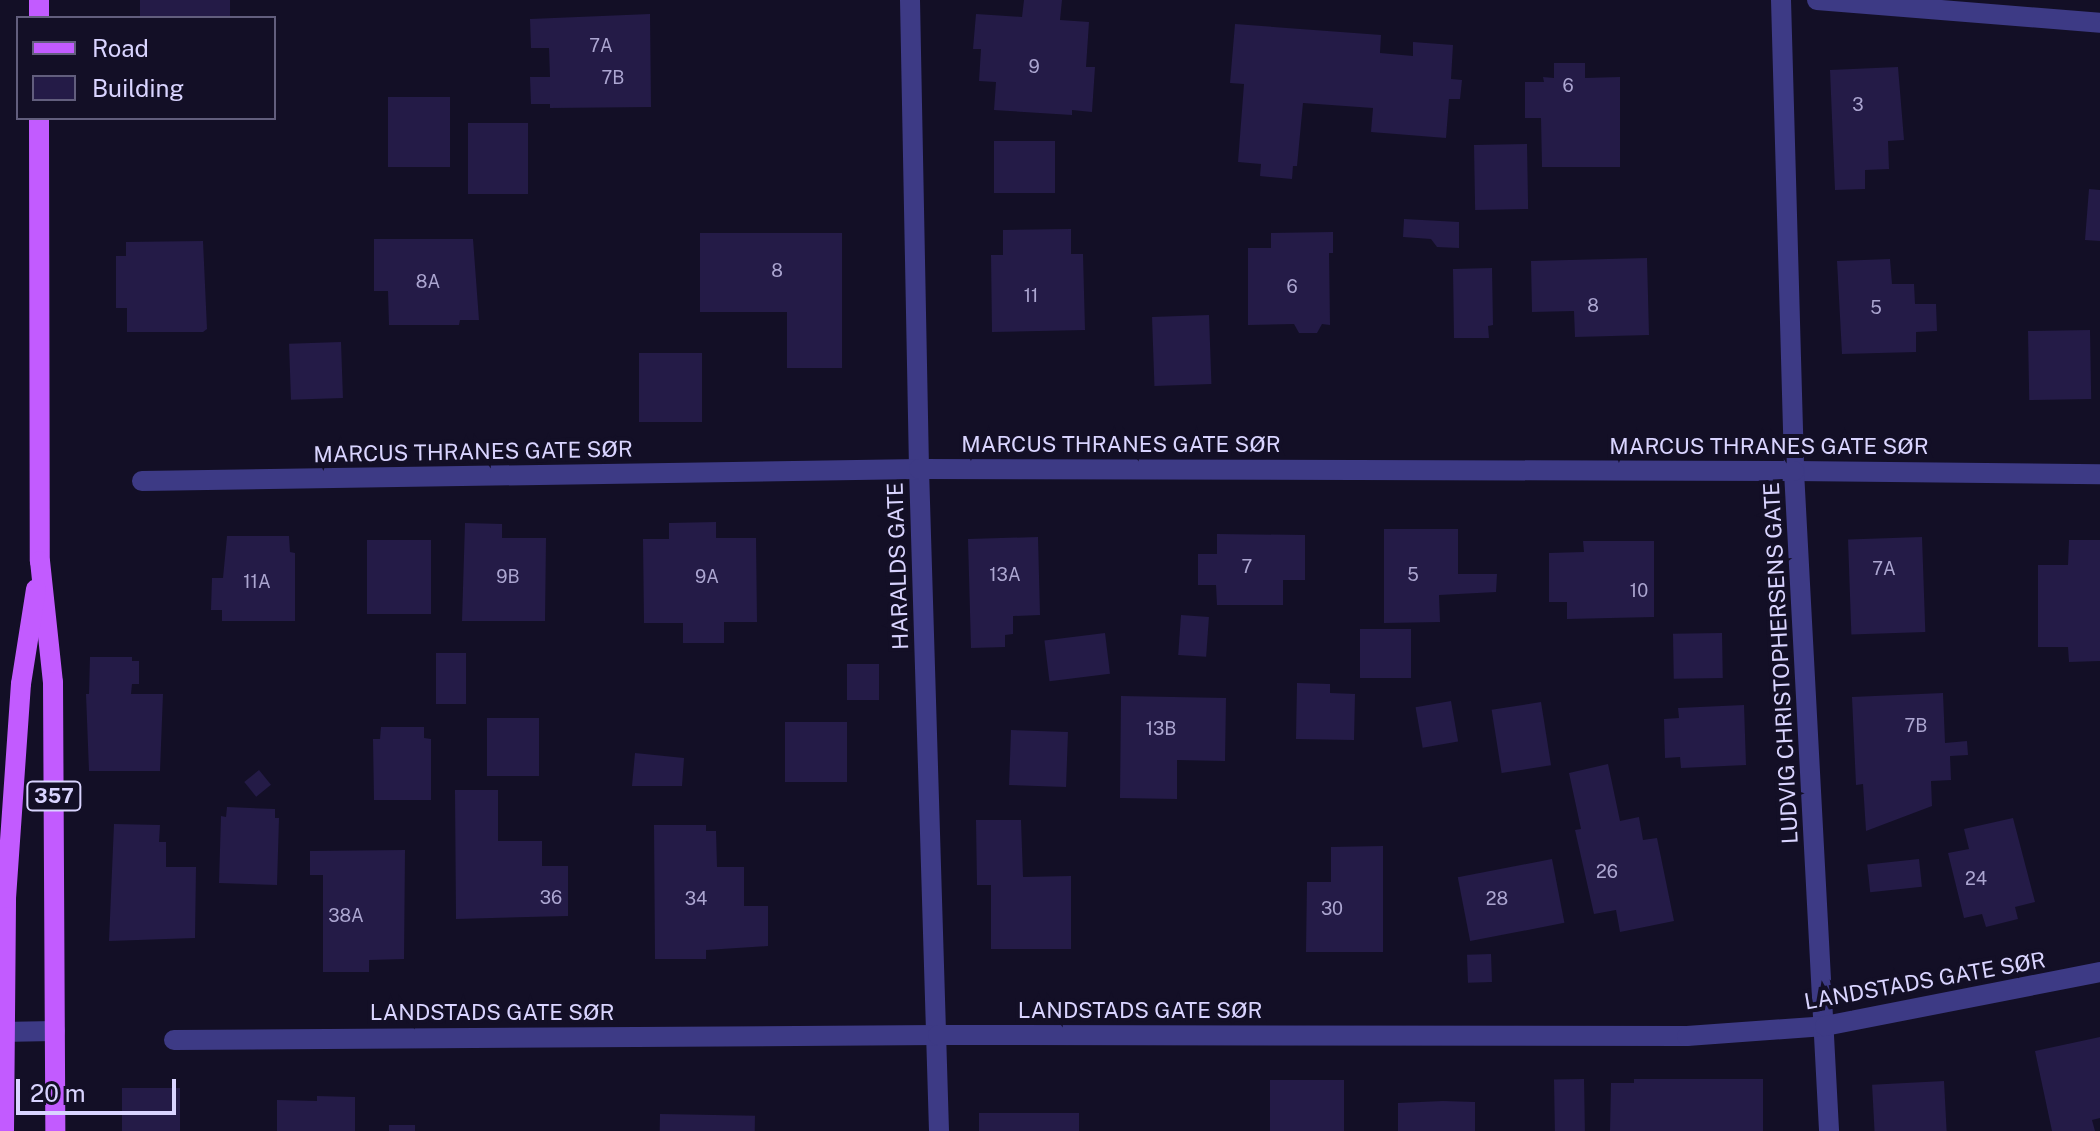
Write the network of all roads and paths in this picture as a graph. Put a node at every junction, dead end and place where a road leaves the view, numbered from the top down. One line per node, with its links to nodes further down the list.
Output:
1 (910, 0): 6 (street, HARALDS GATE)
2 (1781, 0): 7 (street, LUDVIG CHRISTOPHERSENS GATE)
3 (1817, 0): 4 (street)
4 (2100, 23)
5 (39, 120): 10 (main road, 357)
6 (919, 469): 7 (street, MARCUS THRANES GATE SØR); 9 (street, MARCUS THRANES GATE SØR); 15 (street, HARALDS GATE)
7 (1794, 471): 8 (street, MARCUS THRANES GATE SØR); 12 (street, LUDVIG CHRISTOPHERSENS GATE)
8 (2100, 474)
9 (142, 481)
10 (40, 561): 13 (main road, 357); 14 (main road, 357)
11 (2100, 972): 12 (street, LANDSTADS GATE SØR)
12 (1825, 1026): 15 (street, LANDSTADS GATE SØR); 20 (street, LUDVIG CHRISTOPHERSENS GATE)
13 (55, 1031): 14 (street); 18 (main road, 357)
14 (2, 1032): 17 (main road, 357)
15 (938, 1035): 16 (street, LANDSTADS GATE SØR); 19 (street, HARALDS GATE)
16 (174, 1040)
17 (4, 1131)
18 (55, 1131)
19 (939, 1131)
20 (1829, 1131)

